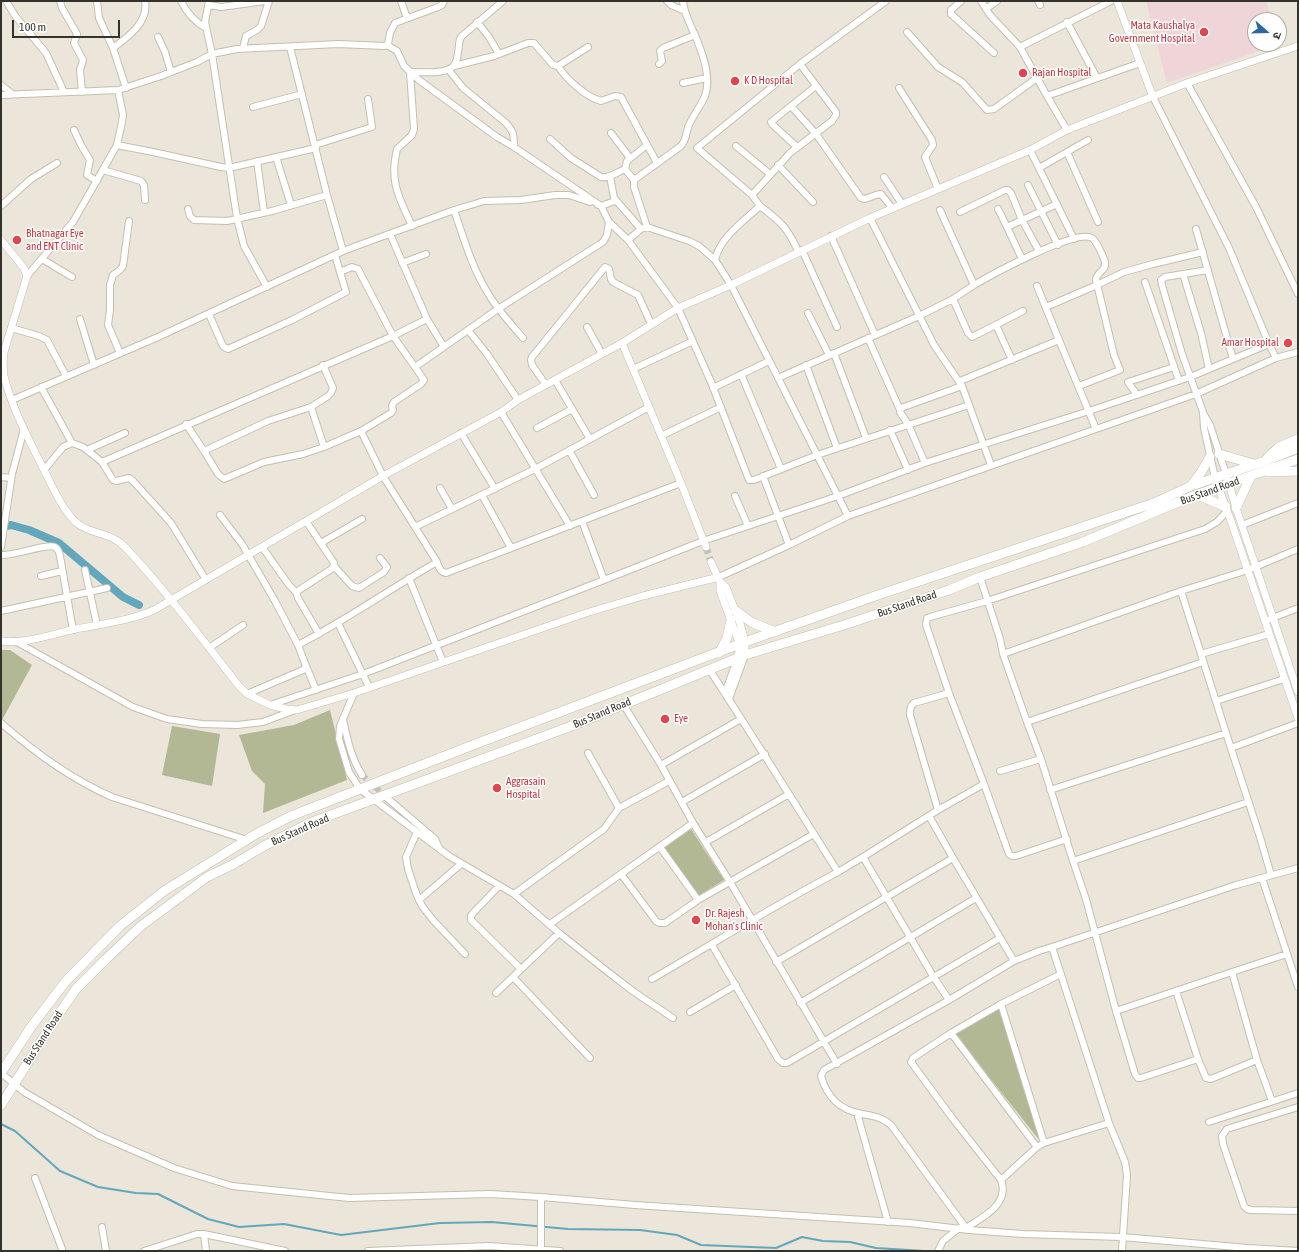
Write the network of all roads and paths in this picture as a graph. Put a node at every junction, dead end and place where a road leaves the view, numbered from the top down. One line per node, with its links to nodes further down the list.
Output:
1 (6, 1): 56 (street)
2 (60, 1): 57 (street)
3 (97, 1): 34 (street)
4 (145, 1): 34 (street)
5 (181, 1): 25 (street)
6 (265, 1): 19 (street)
7 (269, 1): 35 (street)
8 (401, 1): 22 (street)
9 (444, 1): 22 (street)
10 (503, 1): 23 (street)
11 (667, 1): 21 (street)
12 (683, 1): 21 (street)
13 (886, 1): 41 (street)
14 (961, 1): 36 (street)
15 (981, 1): 20 (street)
16 (997, 1): 20 (street)
17 (1110, 1): 24 (street)
18 (1117, 1): 39 (street)
19 (209, 3): 25 (street)
20 (986, 9): 33 (street)
21 (685, 11): 27 (street)
22 (407, 18): 29 (street)
23 (477, 22): 38 (street); 43 (street)
24 (1067, 22): 33 (street); 48 (street)
25 (206, 28): 37 (street)
26 (907, 32): 47 (street)
27 (695, 35): 40 (street); 46 (street)
28 (158, 37): 44 (street)
29 (387, 45): 31 (street); 45 (street)
30 (1298, 46): 50 (street)
31 (290, 47): 35 (street); 60 (street)
32 (588, 47): 42 (street)
33 (1020, 47): 47 (street)
34 (113, 48): 53 (street)
35 (243, 48): 37 (street)
36 (994, 53)
37 (212, 54): 44 (street); 88 (street)
38 (499, 54): 42 (street); 43 (street)
39 (1140, 63): 48 (street); 62 (street)
40 (659, 64)
41 (800, 64): 52 (street); 78 (street)
42 (558, 66): 74 (street)
43 (452, 68): 45 (street); 77 (street)
44 (171, 72): 53 (street)
45 (410, 72): 77 (street); 124 (street)
46 (707, 78): 49 (street); 71 (street)
47 (1037, 78): 61 (street)
48 (1097, 78): 61 (street)
49 (683, 83)
50 (1187, 83): 62 (street); 156 (street)
51 (1, 85): 58 (street)
52 (816, 86): 64 (street); 69 (street)
53 (126, 88): 55 (street)
54 (899, 88): 98 (street)
55 (118, 90): 57 (street); 73 (street)
56 (64, 92): 57 (street); 58 (street)
57 (82, 92)
58 (12, 93): 59 (street)
59 (1, 94)
60 (302, 94): 65 (street); 75 (street)
61 (1047, 96): 67 (street)
62 (1153, 97): 67 (street); 180 (street)
63 (368, 99): 75 (street)
64 (791, 106): 69 (street); 79 (street)
65 (253, 107)
66 (74, 130): 96 (street)
67 (1067, 130): 80 (street)
68 (611, 133): 83 (street)
69 (816, 134): 79 (street); 110 (street)
70 (550, 139): 93 (street)
71 (686, 140): 78 (street); 86 (street)
72 (1088, 140): 81 (street)
73 (117, 145): 88 (street); 91 (street)
74 (647, 145): 83 (street); 86 (street)
75 (316, 146): 82 (street); 99 (street)
76 (736, 146): 92 (street)
77 (514, 147): 108 (street)
78 (697, 148): 100 (street)
79 (797, 148): 87 (street)
80 (1030, 150): 89 (street); 98 (street)
81 (1067, 152): 89 (street); 123 (street)
82 (276, 157): 84 (street); 106 (street)
83 (630, 158): 90 (street)
84 (257, 161): 88 (street); 116 (street)
85 (57, 163): 107 (street)
86 (657, 163): 95 (street)
87 (778, 165): 92 (street); 103 (street)
88 (229, 168): 118 (street)
89 (1039, 168): 105 (street)
90 (625, 169): 93 (street); 95 (street)
91 (103, 170): 96 (street); 101 (street)
92 (770, 174): 100 (street)
93 (610, 176): 102 (street)
94 (884, 177): 104 (street)
95 (634, 180): 125 (street)
96 (97, 181): 141 (street)
97 (1028, 185): 115 (street)
98 (938, 189): 104 (street)
99 (327, 195): 106 (street); 135 (street)
100 (752, 195): 109 (street)
101 (144, 200)
102 (615, 201): 108 (street); 127 (street)
103 (813, 202)
104 (902, 204): 110 (street)
105 (1057, 204): 115 (street); 131 (street)
106 (291, 205): 116 (street)
107 (1, 206)
108 (601, 206): 113 (street); 122 (street)
109 (760, 206): 136 (street); 143 (street)
110 (892, 208): 119 (street)
111 (188, 209): 118 (street)
112 (998, 209): 126 (street)
113 (454, 210): 124 (street); 160 (street)
114 (940, 210): 152 (street)
115 (1041, 211): 120 (street); 134 (street)
116 (264, 212): 118 (street)
117 (960, 212): 120 (street)
118 (237, 218): 155 (street)
119 (870, 218): 130 (street); 164 (street)
120 (1022, 220): 126 (street); 137 (street)
121 (129, 221): 183 (street)
122 (609, 222): 133 (street); 160 (street)
123 (1098, 222)
124 (412, 226): 129 (street)
125 (648, 227): 127 (street); 143 (street)
126 (1008, 227): 142 (street)
127 (641, 229): 133 (street)
128 (1196, 229): 138 (street)
129 (390, 234): 135 (street); 144 (street)
130 (831, 236): 136 (street); 173 (street)
131 (1074, 239): 134 (street); 153 (street)
132 (1, 240): 148 (street)
133 (628, 240): 159 (street)
134 (1058, 245): 137 (street)
135 (343, 251): 140 (street)
136 (800, 251): 151 (street); 170 (street)
137 (1039, 251): 142 (street)
138 (1203, 252): 145 (street); 153 (street)
139 (426, 254): 144 (street)
140 (335, 255): 146 (street); 155 (street)
141 (42, 259): 148 (street); 149 (street)
142 (1022, 259): 152 (street)
143 (715, 260): 151 (street)
144 (402, 263): 166 (street)
145 (1208, 270): 147 (street); 187 (street)
146 (340, 272): 163 (street); 174 (street)
147 (1183, 274): 196 (street); 200 (street)
148 (27, 276): 171 (street)
149 (72, 277)
150 (1146, 282): 194 (street)
151 (731, 285): 159 (street); 189 (street)
152 (974, 285): 157 (street)
153 (1097, 285): 158 (street); 206 (street)
154 (1037, 286): 158 (street)
155 (266, 287): 163 (street)
156 (1298, 294)
157 (953, 299): 164 (street); 168 (street)
158 (1046, 307): 177 (street)
159 (678, 308): 167 (street); 178 (street)
160 (498, 309): 172 (street); 175 (street)
161 (1023, 311): 168 (street)
162 (808, 313): 185 (street)
163 (209, 314): 183 (street)
164 (919, 316): 173 (street); 204 (street)
165 (80, 318): 190 (street)
166 (426, 319): 174 (street); 181 (street)
167 (651, 324): 179 (street); 205 (street)
168 (996, 325): 188 (street)
169 (587, 327): 184 (street)
170 (837, 327)
171 (11, 328): 198 (street); 199 (street)
172 (468, 330): 181 (street); 212 (street)
173 (875, 335): 176 (street)
174 (393, 336): 191 (street); 193 (street)
175 (523, 338)
176 (868, 338): 185 (street); 218 (street)
177 (1059, 340): 188 (street); 206 (street)
178 (693, 341): 195 (street); 208 (street)
179 (622, 343): 184 (street); 195 (street)
180 (1269, 344): 186 (street); 187 (street)
181 (444, 347): 193 (street)
182 (1298, 352): 186 (street)
183 (120, 354): 190 (street)
184 (602, 354): 202 (street)
185 (831, 354): 192 (street); 232 (street)
186 (1276, 358): 209 (street)
187 (1233, 359): 196 (street)
188 (1012, 360): 204 (street)
189 (769, 361): 197 (street); 201 (street)
190 (94, 364): 199 (street)
191 (323, 365): 214 (street); 222 (street)
192 (806, 365): 201 (street); 238 (street)
193 (415, 367): 228 (street)
194 (1174, 367): 203 (street); 210 (street)
195 (633, 369): 215 (street)
196 (1209, 370): 200 (street)
197 (741, 374): 208 (street); 253 (street)
198 (3, 375): 211 (street)
199 (66, 376): 207 (street)
200 (1190, 377): 203 (street); 209 (street)
201 (778, 378): 244 (street)
202 (555, 380): 205 (street); 217 (street)
203 (1179, 381): 210 (street)
204 (961, 384): 213 (street); 218 (street)
205 (546, 385): 212 (street)
206 (1079, 386): 219 (street)
207 (41, 387): 211 (street); 235 (street)
208 (713, 388): 216 (street)
209 (1196, 394): 221 (street); 226 (street)
210 (1137, 395): 219 (street)
211 (12, 400): 225 (street)
212 (518, 400): 220 (street)
213 (969, 405): 223 (street); 236 (street)
214 (311, 407): 237 (street); 242 (street)
215 (649, 407): 231 (street); 233 (street)
216 (721, 407): 231 (street); 260 (street)
217 (572, 409): 224 (street); 233 (street)
218 (900, 410): 223 (street)
219 (1089, 411): 226 (street); 236 (street)
220 (501, 412): 229 (street); 252 (street)
221 (1203, 412): 243 (street); 245 (street)
222 (186, 424): 242 (street); 248 (street)
223 (908, 424): 227 (street); 249 (street)
224 (537, 428)
225 (24, 429): 254 (street); 263 (street)
226 (1096, 429): 251 (street)
227 (890, 430): 232 (street); 255 (street)
228 (361, 431): 237 (street); 259 (street)
229 (461, 433): 259 (street); 270 (street)
230 (125, 434): 240 (street)
231 (661, 436): 265 (street)
232 (866, 438): 238 (street)
233 (590, 439): 241 (street)
234 (1298, 439): 247 (main road)
235 (72, 443): 240 (street); 254 (street)
236 (983, 446): 249 (street); 251 (street)
237 (324, 447): 242 (street)
238 (837, 448): 244 (street)
239 (1298, 448): 247 (main road, Bus Stand Road)
240 (87, 450): 248 (street)
241 (570, 450): 252 (street); 273 (street)
242 (204, 451)
243 (1219, 454): 250 (main road); 258 (street)
244 (817, 455): 253 (street); 275 (street)
245 (1210, 457): 264 (street); 267 (main road)
246 (1298, 459): 257 (main road)
247 (1265, 461): 250 (main road, Bus Stand Road)
248 (102, 462): 312 (street)
249 (925, 463): 255 (street)
250 (1254, 464): 258 (main road, Bus Stand Road)
251 (991, 465): 282 (street)
252 (535, 469): 270 (street); 288 (street)
253 (780, 469): 260 (street)
254 (44, 470): 319 (street)
255 (908, 470): 275 (street)
256 (1298, 471): 257 (main road, Bus Stand Road)
257 (1264, 472): 261 (main road, Bus Stand Road)
258 (1226, 474): 264 (main road, Bus Stand Road); 266 (street)
259 (383, 476): 285 (street); 290 (street)
260 (763, 476): 281 (street)
261 (1252, 476): 266 (main road, Bus Stand Road); 278 (main road)
262 (1, 477): 263 (street)
263 (11, 478): 276 (street)
264 (1215, 478): 267 (main road, Bus Stand Road); 269 (street)
265 (681, 484): 286 (street); 292 (street)
266 (1229, 484): 269 (main road, Bus Stand Road); 278 (street)
267 (1192, 486): 331 (main road, Bus Stand Road)
268 (440, 488): 279 (street)
269 (1218, 488): 271 (main road, Bus Stand Road); 278 (street)
270 (495, 489): 272 (street)
271 (1198, 494): 278 (main road); 309 (main road, Bus Stand Road)
272 (482, 495): 279 (street); 296 (street)
273 (594, 495)
274 (734, 496): 289 (street)
275 (838, 496): 281 (street); 282 (street)
276 (4, 503): 284 (street)
277 (1298, 503): 287 (street)
278 (1230, 508): 287 (street); 306 (street); 320 (street)
279 (452, 509): 290 (street)
280 (220, 515): 299 (street)
281 (778, 516): 289 (street); 293 (street)
282 (848, 516): 293 (street)
283 (362, 519): 291 (street)
284 (3, 520): 294 (street)
285 (306, 521): 291 (street); 295 (street)
286 (582, 521): 288 (street); 313 (street)
287 (1242, 525): 304 (street)
288 (570, 526): 296 (street)
289 (748, 526): 292 (street)
290 (415, 527): 301 (street)
291 (321, 543): 303 (street)
292 (704, 544): 313 (street)
293 (789, 545): 311 (street)
294 (1, 547)
295 (262, 547): 299 (street); 317 (street)
296 (511, 548): 301 (street)
297 (1298, 549): 304 (street)
298 (1, 555): 307 (street)
299 (248, 555): 312 (street); 337 (street)
300 (380, 558): 303 (street)
301 (437, 562): 310 (street)
302 (711, 562): 311 (street)
303 (334, 566): 317 (street)
304 (1256, 567): 306 (street); 324 (street)
305 (85, 570): 316 (street)
306 (1248, 570): 315 (street); 326 (street)
307 (62, 571): 308 (street); 318 (street)
308 (41, 576)
309 (980, 577): 320 (street); 343 (main road, Bus Stand Road)
310 (409, 578): 327 (street); 338 (street)
311 (720, 579): 322 (street); 325 (street); 344 (street)
312 (206, 580): 319 (street)
313 (604, 580): 338 (street)
314 (107, 588): 316 (street)
315 (1181, 591): 341 (street); 342 (street)
316 (90, 592): 318 (street); 328 (street)
317 (296, 592): 332 (street)
318 (67, 597): 323 (street); 330 (street)
319 (172, 600): 328 (street); 339 (street)
320 (987, 601): 341 (street); 352 (street)
321 (1298, 608): 324 (street)
322 (735, 610): 331 (main road); 336 (street)
323 (1, 611)
324 (1273, 618): 326 (street); 353 (street)
325 (731, 620): 336 (street); 340 (main road)
326 (1265, 621): 333 (street)
327 (338, 623): 332 (street); 348 (street)
328 (97, 625): 330 (street)
329 (243, 625): 339 (street)
330 (73, 630): 335 (street)
331 (775, 632): 336 (main road, Bus Stand Road)
332 (319, 634): 337 (street)
333 (1269, 634): 342 (street); 349 (street)
334 (1, 641): 335 (street)
335 (15, 641): 361 (street)
336 (743, 644): 340 (main road, Bus Stand Road); 343 (street)
337 (298, 645): 346 (street)
338 (435, 645): 344 (street); 348 (street)
339 (209, 648): 356 (street)
340 (719, 653): 378 (main road, Bus Stand Road)
341 (1003, 654): 365 (street)
342 (1201, 654): 345 (street)
343 (742, 656): 347 (main road, Bus Stand Road); 355 (street); 357 (street)
344 (443, 662): 350 (street)
345 (1203, 662): 358 (street); 365 (street)
346 (306, 666): 351 (street); 356 (street)
347 (709, 669): 355 (street); 359 (main road, Bus Stand Road)
348 (363, 674): 350 (street); 351 (street)
349 (1284, 679): 358 (street); 363 (street)
350 (368, 687): 354 (street)
351 (316, 690): 360 (street)
352 (948, 692): 377 (street); 386 (street)
353 (1298, 692)
354 (354, 693): 361 (street); 362 (street)
355 (725, 693): 357 (street)
356 (247, 694): 360 (street)
357 (729, 699): 364 (street)
358 (1216, 701): 368 (street)
359 (623, 704): 373 (street); 382 (main road, Bus Stand Road)
360 (270, 705): 361 (street)
361 (297, 710)
362 (343, 718): 375 (street); 378 (street)
363 (1298, 718)
364 (741, 719): 371 (street); 373 (street)
365 (1027, 722): 372 (street)
366 (1, 723): 392 (street)
367 (1298, 723): 369 (street)
368 (1226, 733): 369 (street); 379 (street)
369 (1231, 748): 384 (street)
370 (588, 753): 385 (street)
371 (765, 754): 380 (street); 383 (street)
372 (1041, 760): 374 (street); 379 (street)
373 (661, 765): 376 (street)
374 (1000, 771)
375 (362, 775)
376 (669, 781): 383 (street); 385 (street)
377 (984, 784): 386 (street); 391 (street)
378 (360, 789): 382 (street); 392 (main road, Bus Stand Road)
379 (1050, 790): 391 (street)
380 (789, 794): 390 (street); 393 (street)
381 (386, 797): 395 (street)
382 (374, 798): 389 (street); 447 (main road, Bus Stand Road)
383 (682, 802): 388 (street)
384 (1248, 802): 398 (street); 403 (street)
385 (619, 808): 407 (street)
386 (938, 810): 387 (street)
387 (929, 816): 396 (street); 397 (street)
388 (693, 823): 393 (street); 394 (street)
389 (417, 832): 395 (street); 410 (street)
390 (814, 834): 401 (street); 405 (street)
391 (1067, 839): 398 (street)
392 (247, 840): 446 (main road, Bus Stand Road)
393 (706, 842): 405 (street)
394 (660, 847): 402 (street); 411 (street)
395 (440, 849): 399 (street)
396 (863, 857): 401 (street); 408 (street)
397 (952, 858): 408 (street); 409 (street)
398 (1073, 861): 415 (street)
399 (461, 864): 406 (street); 410 (street)
400 (1298, 868): 403 (street)
401 (838, 872): 412 (street)
402 (621, 874): 411 (street); 413 (street)
403 (1271, 875): 404 (street)
404 (1262, 878): 415 (street); 421 (street)
405 (730, 882): 411 (street); 412 (street)
406 (499, 886): 407 (street); 424 (street)
407 (514, 894): 413 (street)
408 (886, 897): 416 (street); 423 (street)
409 (976, 898): 416 (street); 417 (street)
410 (419, 900): 420 (street)
411 (698, 900)
412 (751, 920): 418 (street); 423 (street)
413 (550, 924): 414 (street)
414 (559, 933): 424 (street); 439 (street)
415 (1095, 933): 419 (street); 437 (street)
416 (910, 937): 427 (street); 435 (street)
417 (1000, 938): 422 (street); 427 (street)
418 (712, 945): 429 (street); 430 (street)
419 (1052, 946): 422 (street); 426 (street)
420 (465, 954)
421 (1287, 954): 425 (street); 431 (street)
422 (1014, 961): 434 (street)
423 (776, 962): 435 (street)
424 (521, 969): 428 (street)
425 (1232, 972): 432 (street); 444 (street)
426 (1061, 974): 436 (street); 454 (street)
427 (933, 976): 434 (street); 441 (street)
428 (513, 977): 433 (street); 442 (street)
429 (652, 979)
430 (736, 985): 438 (street); 441 (street)
431 (1298, 987)
432 (1176, 991): 437 (street); 443 (street)
433 (496, 993)
434 (950, 1000): 445 (street)
435 (800, 1003): 441 (street)
436 (1001, 1004): 440 (street); 455 (street)
437 (1116, 1011): 443 (street)
438 (690, 1012)
439 (673, 1018)
440 (951, 1033): 456 (street); 458 (street)
441 (824, 1042): 445 (street)
442 (590, 1058)
443 (1198, 1059): 444 (street)
444 (1257, 1060): 449 (street)
445 (836, 1064): 452 (street)
446 (1, 1073): 447 (street)
447 (14, 1084): 450 (main road, Bus Stand Road); 459 (street)
448 (1298, 1093): 449 (street)
449 (1272, 1101): 453 (street)
450 (1, 1105)
451 (1298, 1107): 460 (street)
452 (857, 1113): 461 (street); 464 (street)
453 (1209, 1122)
454 (1109, 1123): 455 (street); 466 (street)
455 (1044, 1143): 456 (street)
456 (1037, 1147): 458 (street)
457 (35, 1178): 469 (street)
458 (1001, 1180): 464 (street)
459 (541, 1196): 461 (street); 471 (street)
460 (1298, 1211)
461 (888, 1222): 463 (street)
462 (102, 1227): 472 (street)
463 (959, 1228): 464 (street); 478 (street)
464 (968, 1229): 466 (street)
465 (204, 1234): 473 (street); 474 (street); 475 (street)
466 (1122, 1237): 479 (street); 480 (street)
467 (469, 1249): 468 (street); 470 (street)
468 (489, 1249): 471 (street)
469 (60, 1250)
470 (415, 1250): 476 (street)
471 (541, 1250): 477 (street)
472 (106, 1251)
473 (144, 1251)
474 (206, 1251)
475 (285, 1251)
476 (368, 1251)
477 (560, 1251)
478 (938, 1251)
479 (1122, 1251)
480 (1298, 1251)

